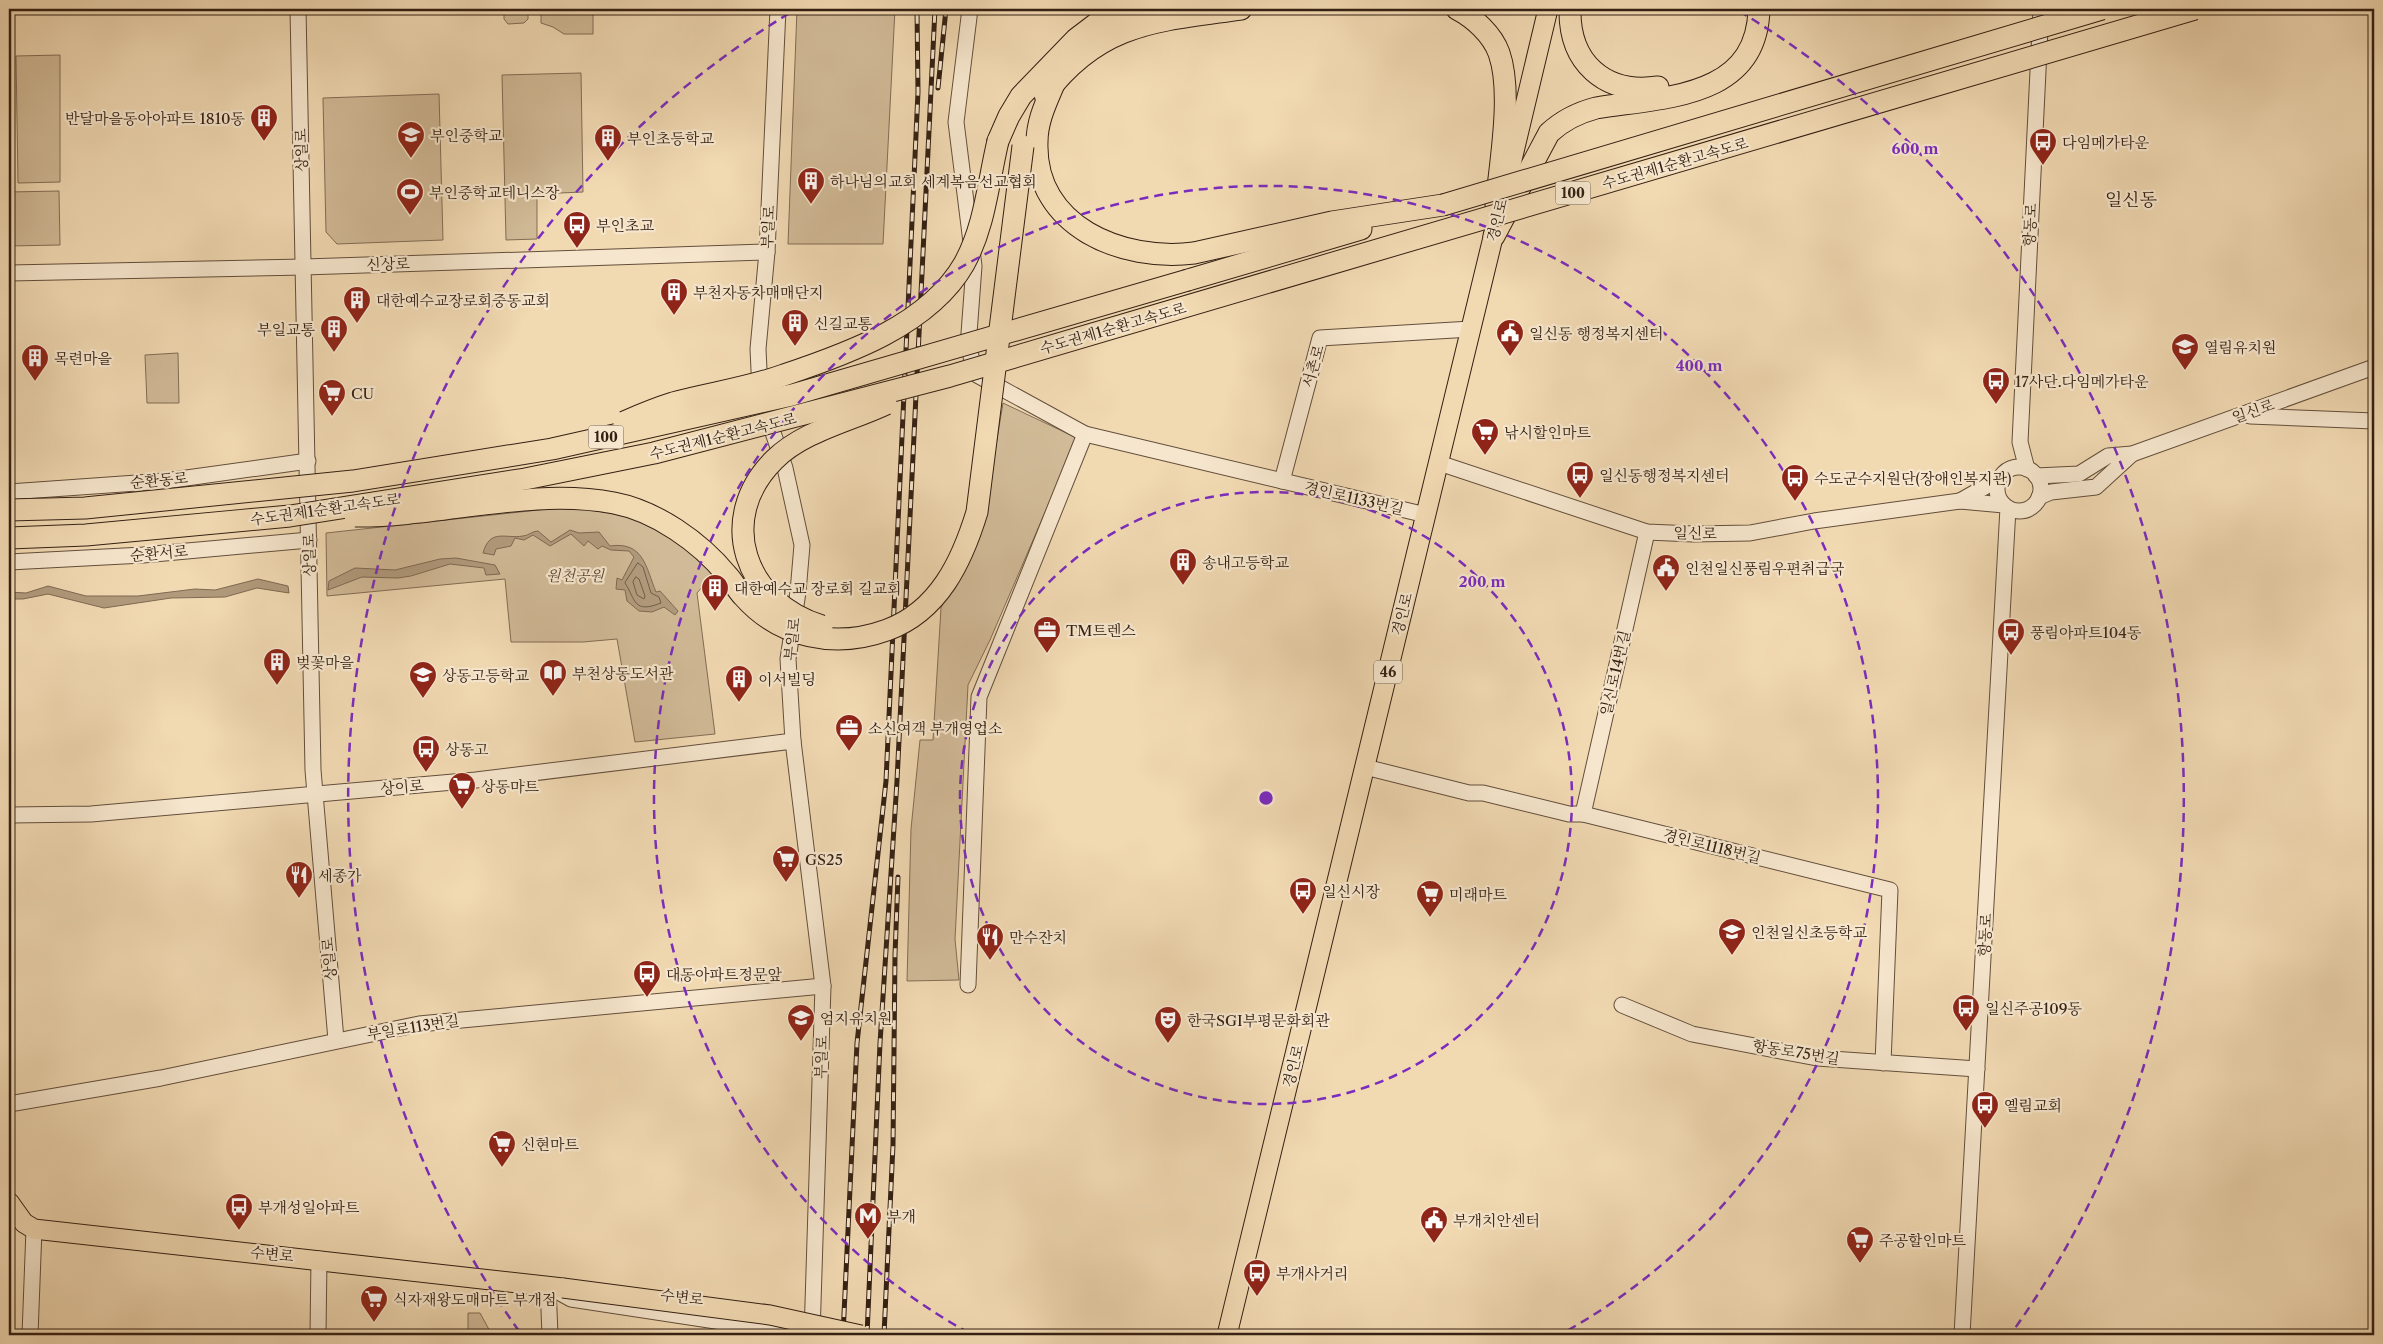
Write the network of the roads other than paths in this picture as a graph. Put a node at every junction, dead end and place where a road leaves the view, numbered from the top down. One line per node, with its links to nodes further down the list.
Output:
1 (298, 9): 19 (street, 상일로)
2 (778, 9): 18 (street, 부일로)
3 (970, 9): 26 (street, 경인로1133번길)
4 (1143, 9): 14 (highway)
5 (1240, 9): 14 (highway)
6 (1457, 9): 17 (highway)
7 (1548, 9): 17 (main road, 경인로 / 46)
8 (1570, 9): 9 (highway)
9 (1749, 9)
10 (1759, 9): 17 (highway)
11 (2041, 9): 27 (street, 항동로)
12 (2102, 9): 16 (highway, 수도권제1순환고속도로 / 100, bridge)
13 (2195, 9): 23 (highway, 수도권제1순환고속도로 / 100, bridge)
14 (1049, 78): 15 (highway)
15 (1017, 143): 16 (highway); 23 (highway, bridge); 28 (highway, bridge); 41 (highway, bridge)
16 (1443, 205): 28 (highway, 수도권제1순환고속도로 / 100, bridge)
17 (1494, 236): 21 (main road, 경인로 / 46)
18 (767, 252): 19 (street, 신상로); 47 (street, 부일로)
19 (304, 267): 20 (street, 신상로); 30 (street, 상일로)
20 (9, 273)
21 (1471, 329): 31 (main road, 경인로 / 46); 34 (street, 서촌로)
22 (2374, 367): 24 (street, 일신로)
23 (950, 376): 41 (highway, 수도권제1순환고속도로 / 100, bridge)
24 (2238, 416): 25 (street); 29 (street, 일신로)
25 (2374, 421)
26 (1085, 434): 34 (street, 경인로1133번길); 52 (street)
27 (2020, 442): 32 (street, 항동로); 33 (street, 항동로)
28 (552, 449): 39 (highway, 수도권제1순환고속도로 / 100, bridge)
29 (2132, 454): 32 (street, 일신로); 36 (street, 일신로)
30 (308, 461): 35 (street, 순환동로); 45 (street, 상일로)
31 (1439, 463): 40 (main road, 경인로 / 46); 42 (street, 일신로)
32 (2032, 472): 33 (street); 36 (street)
33 (2002, 476): 37 (street, 일신로); 38 (street)
34 (1282, 481): 40 (street, 경인로1133번길)
35 (9, 492)
36 (2039, 497): 38 (street)
37 (1960, 501): 38 (street, 일신로); 42 (street, 일신로); 43 (street)
38 (2012, 508): 43 (street, 항동로)
39 (9, 510)
40 (1426, 515): 48 (main road, 경인로 / 46)
41 (290, 516): 44 (highway, 수도권제1순환고속도로 / 100, bridge)
42 (1647, 532): 50 (street, 일신로14번길)
43 (2008, 536): 57 (street, 항동로)
44 (9, 538)
45 (309, 540): 46 (street, 순환서로); 49 (street, 상일로)
46 (9, 562)
47 (793, 741): 49 (street, 상이로); 53 (street, 부일로)
48 (1365, 767): 50 (street, 경인로1118번길); 68 (main road, 경인로 / 46)
49 (314, 795): 51 (street, 상이로); 55 (street, 상일로)
50 (1583, 814): 56 (street, 경인로1118번길)
51 (9, 815)
52 (968, 984)
53 (823, 986): 55 (street, 부일로113번길); 63 (street, 부일로)
54 (1622, 1005): 56 (street, 항동로75번길)
55 (336, 1040): 58 (street, 부일로113번길)
56 (1883, 1063): 57 (street, 항동로75번길)
57 (1977, 1069): 69 (street, 항동로)
58 (9, 1104)
59 (9, 1202): 60 (main road)
60 (34, 1228): 61 (main road, 수변로); 64 (street)
61 (319, 1259): 62 (main road, 수변로); 65 (street)
62 (555, 1287): 63 (street, 수변로); 63 (street, 수변로); 66 (street); 67 (main road, 수변로, bridge)
63 (812, 1330)
64 (30, 1335)
65 (318, 1335)
66 (553, 1335)
67 (861, 1335)
68 (1227, 1335)
69 (1962, 1335)

